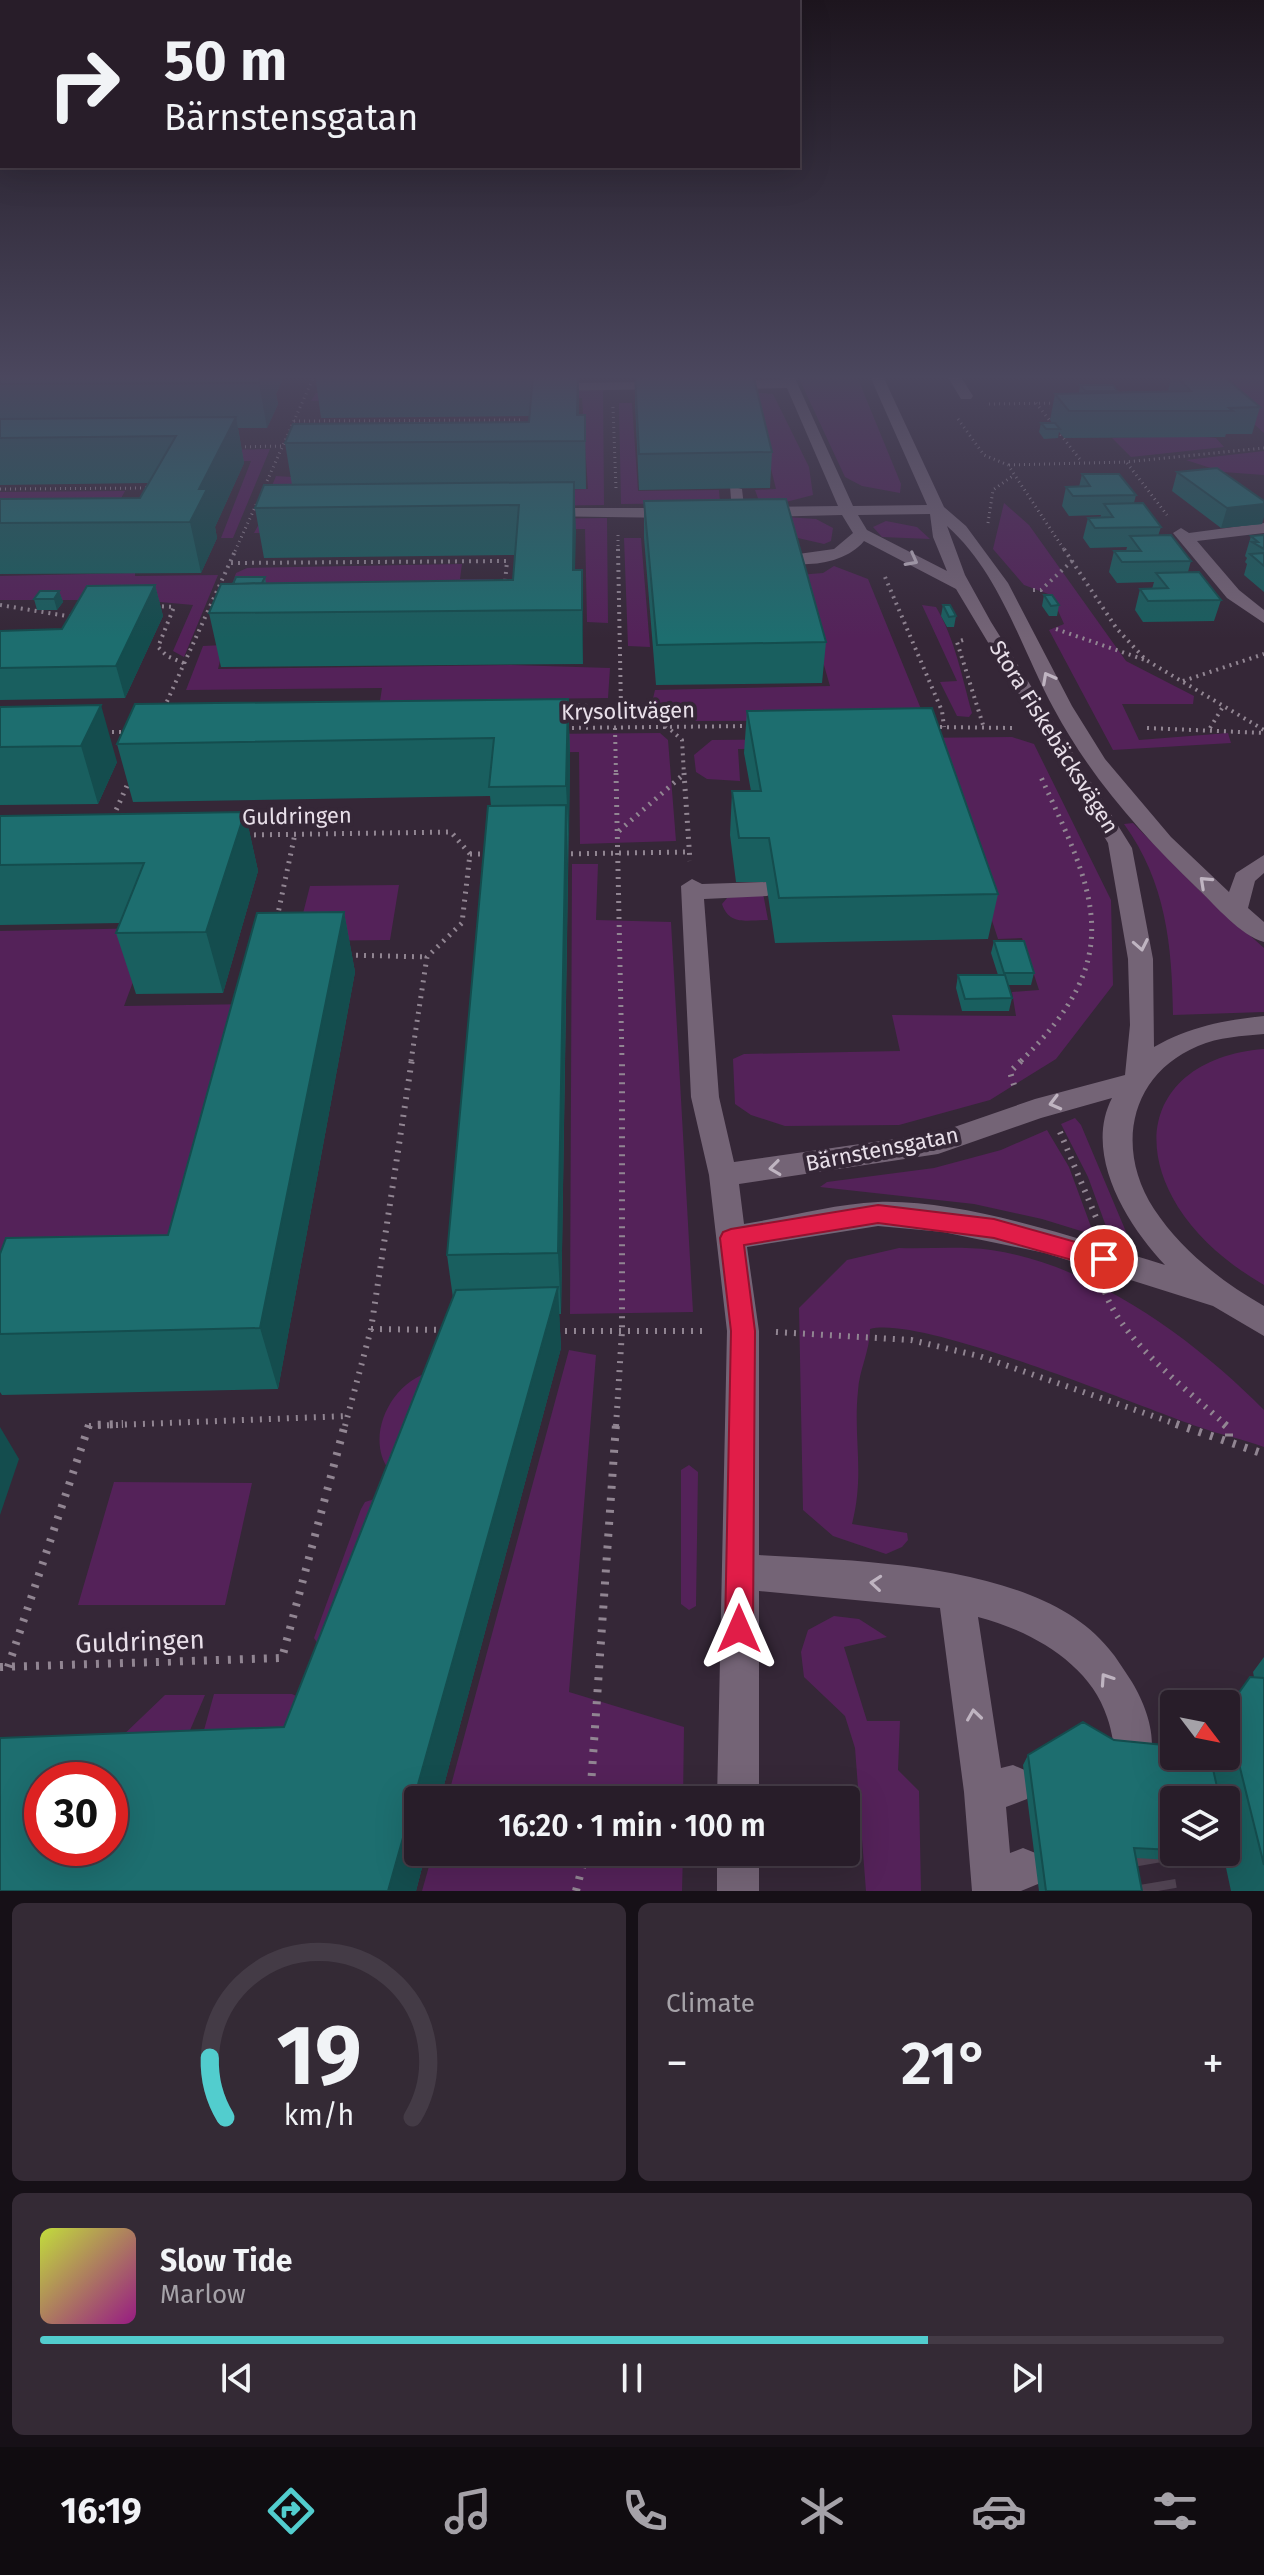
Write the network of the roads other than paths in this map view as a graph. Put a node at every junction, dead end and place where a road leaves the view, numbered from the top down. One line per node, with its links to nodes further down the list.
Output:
1 (826, 462): 5 (street)
2 (916, 462): 4 (street, Stora Fiskebäcksvägen)
3 (735, 489): 5 (street)
4 (937, 509): 5 (street); 11 (street, Stora Fiskebäcksvägen); 15 (street, Stora Fiskebäcksvägen, one-way to 4)
5 (848, 510): 9 (street)
6 (520, 513): 7 (street)
7 (683, 517)
8 (1264, 528): 12 (street)
9 (861, 533): 10 (street); 11 (street, one-way to 11)
10 (790, 559)
11 (963, 586): 18 (street, Stora Fiskebäcksvägen, one-way to 18)
12 (1264, 618)
13 (1264, 862): 15 (street)
14 (767, 889): 19 (street)
15 (1236, 911): 16 (street, Stora Fiskebäcksvägen)
16 (1264, 934)
17 (1264, 1025): 18 (street)
18 (1134, 1078): 19 (street, Bärnstensgatan, one-way to 19); 21 (street, Stora Fiskebäcksvägen)
19 (723, 1175): 20 (street)
20 (731, 1238): 21 (street); 23 (street)
21 (1242, 1309): 22 (street)
22 (1264, 1337)
23 (740, 1572): 24 (street, one-way to 23); 26 (street)
24 (956, 1589): 25 (street, one-way to 24); 28 (street, one-way to 24)
25 (1134, 1751)
26 (738, 1786)
27 (738, 1866): 29 (street)
28 (1003, 1880)
29 (738, 1891)

